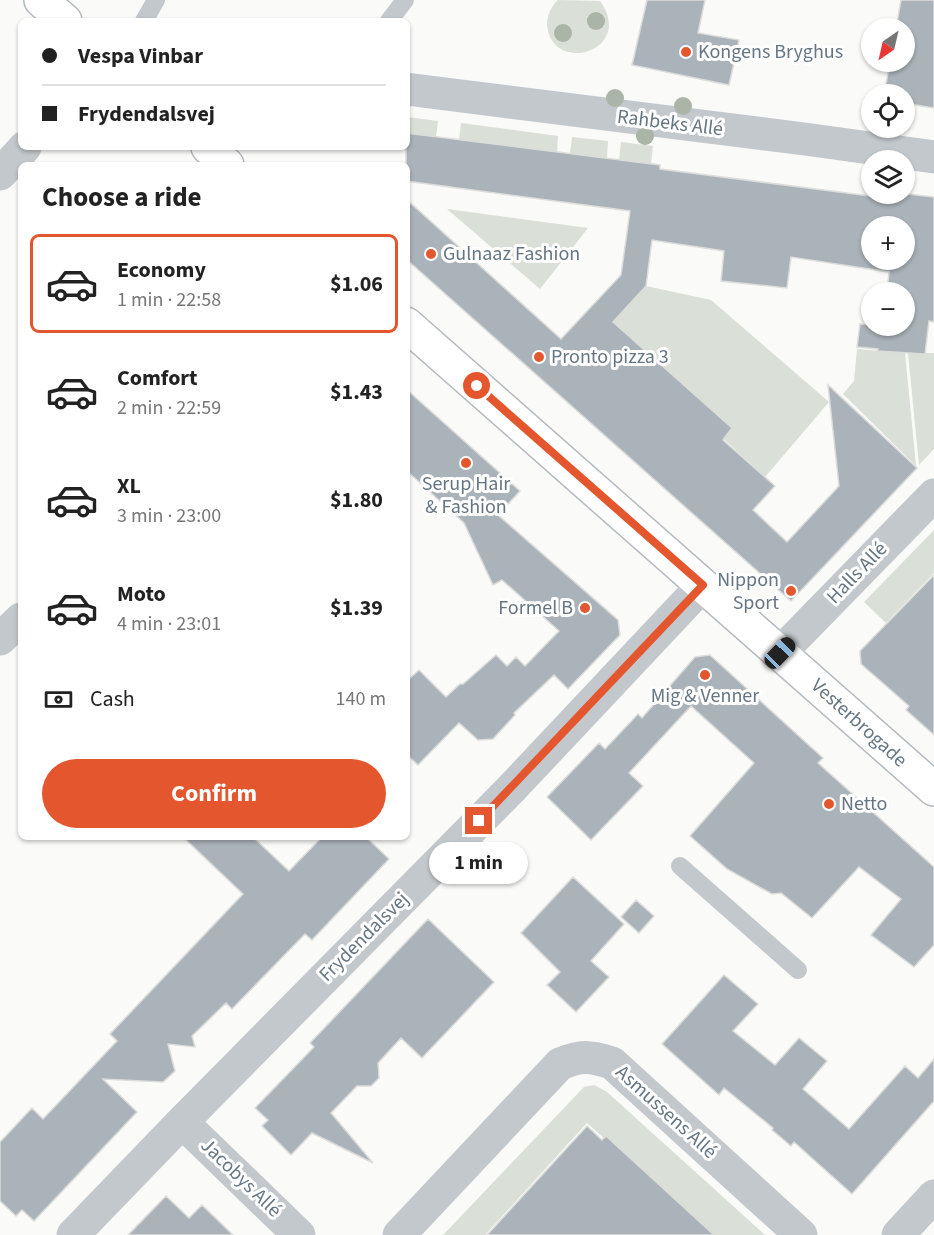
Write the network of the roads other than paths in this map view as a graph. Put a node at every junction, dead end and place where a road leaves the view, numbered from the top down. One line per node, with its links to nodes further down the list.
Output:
1 (41, 0): 4 (street)
2 (156, 0): 5 (lane)
3 (405, 0): 6 (lane)
4 (62, 18)
5 (146, 18)
6 (391, 18)
7 (410, 90): 10 (street, Rahbeks Allé)
8 (23, 150): 12 (street)
9 (211, 150): 11 (street)
10 (934, 157)
11 (224, 162)
12 (0, 174)
13 (410, 328): 15 (street, Vesterbrogade)
14 (934, 495): 18 (street, Halls Allé)
15 (703, 585): 18 (street, Vesterbrogade); 22 (street, Frydendalsvej)
16 (18, 622): 17 (street)
17 (0, 639)
18 (780, 653): 19 (street, Vesterbrogade)
19 (934, 789)
20 (680, 866): 21 (lane)
21 (798, 970)
22 (182, 1122): 24 (street, Frydendalsvej); 25 (street, Jacobys Allé)
23 (934, 1196): 28 (street)
24 (73, 1235)
25 (300, 1235)
26 (399, 1235): 27 (street, Asmussens Allé)
27 (801, 1235)
28 (898, 1235)

